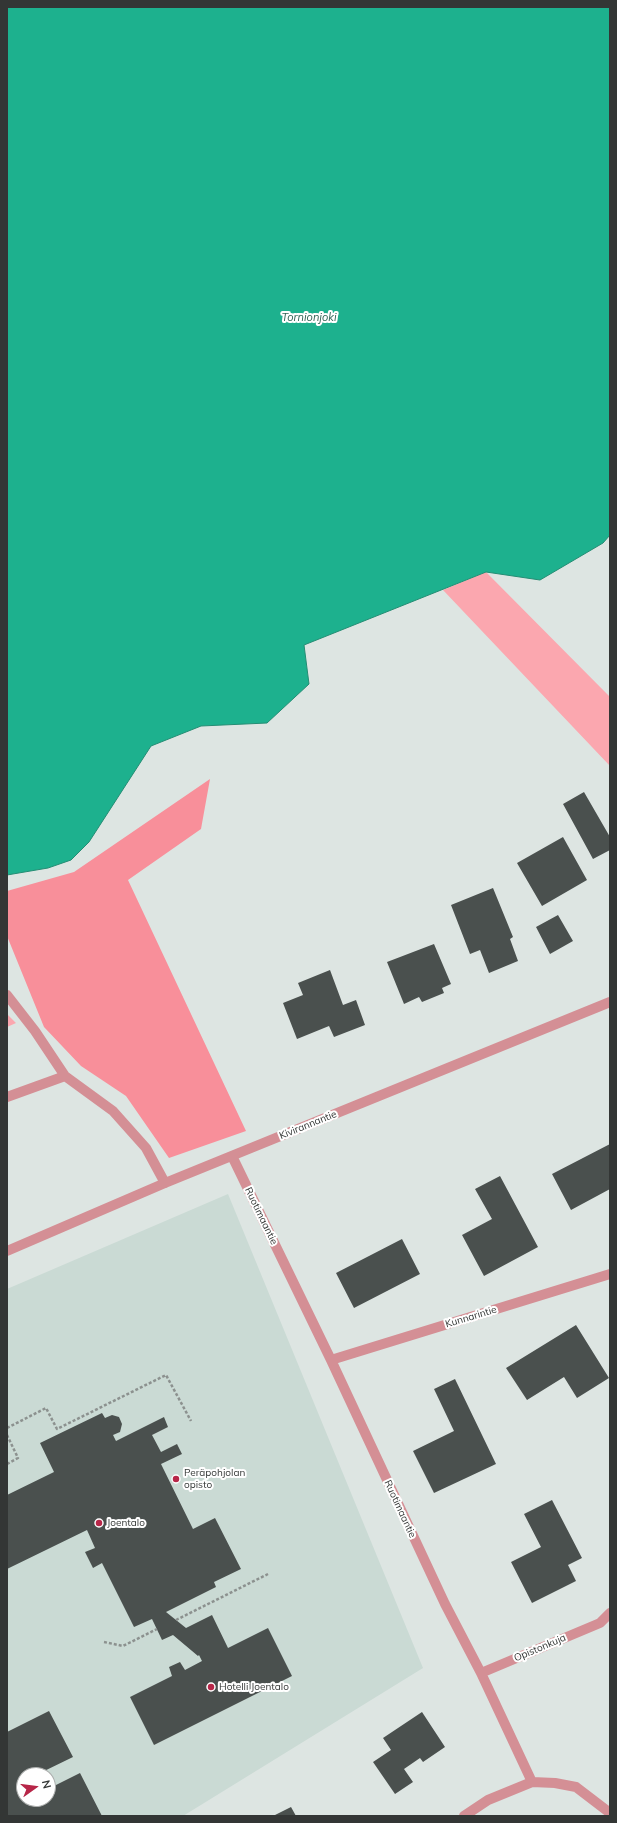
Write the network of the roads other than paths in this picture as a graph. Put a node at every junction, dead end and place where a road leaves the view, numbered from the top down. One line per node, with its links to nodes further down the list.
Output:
1 (7, 995): 3 (street)
2 (610, 1002): 5 (street, Kivirannantie)
3 (65, 1076): 4 (street); 6 (street)
4 (7, 1097)
5 (232, 1156): 6 (street, Kivirannantie); 9 (street, Ruotimaantie)
6 (165, 1183): 7 (street, Kivirannantie)
7 (7, 1251)
8 (610, 1274): 9 (street, Kunnarintie)
9 (331, 1360): 12 (street, Ruotimaantie)
10 (610, 1613): 11 (street, Opistonkuja)
11 (605, 1624): 12 (street, Opistonkuja)
12 (480, 1673): 13 (street, Ruotimaantie)
13 (532, 1782): 14 (street); 15 (street)
14 (610, 1813)
15 (464, 1816)

